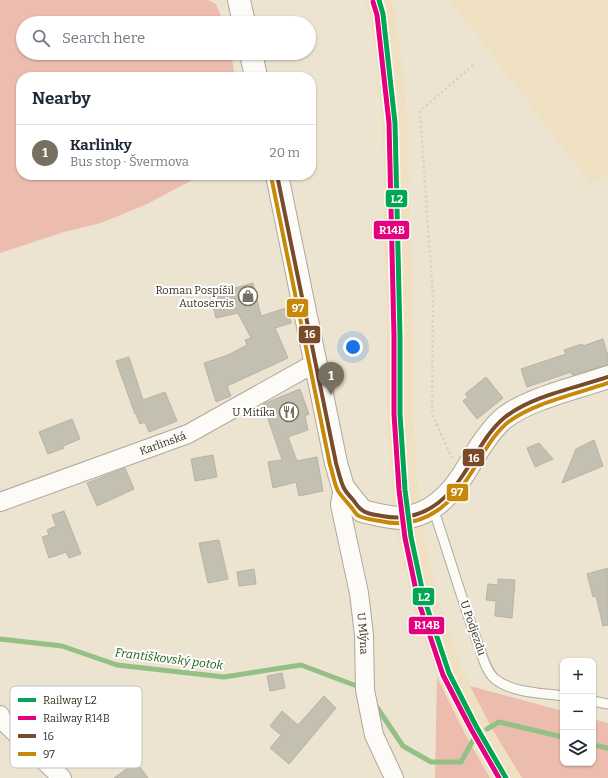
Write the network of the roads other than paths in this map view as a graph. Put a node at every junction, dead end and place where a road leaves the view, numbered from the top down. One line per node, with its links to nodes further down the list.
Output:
1 (239, 0): 2 (street)
2 (242, 16)
3 (252, 60): 4 (street)
4 (255, 72)
5 (278, 180): 6 (street)
6 (315, 363): 8 (street); 9 (street, Karlinská)
7 (608, 377): 10 (street)
8 (343, 487): 10 (street); 18 (street, U Mlýna)
9 (0, 502)
10 (433, 508): 11 (lane, U Podjezdu)
11 (560, 696)
12 (596, 702): 13 (lane)
13 (608, 704)
14 (0, 715): 15 (street)
15 (10, 728)
16 (52, 768): 17 (street)
17 (62, 778)
18 (394, 778)

